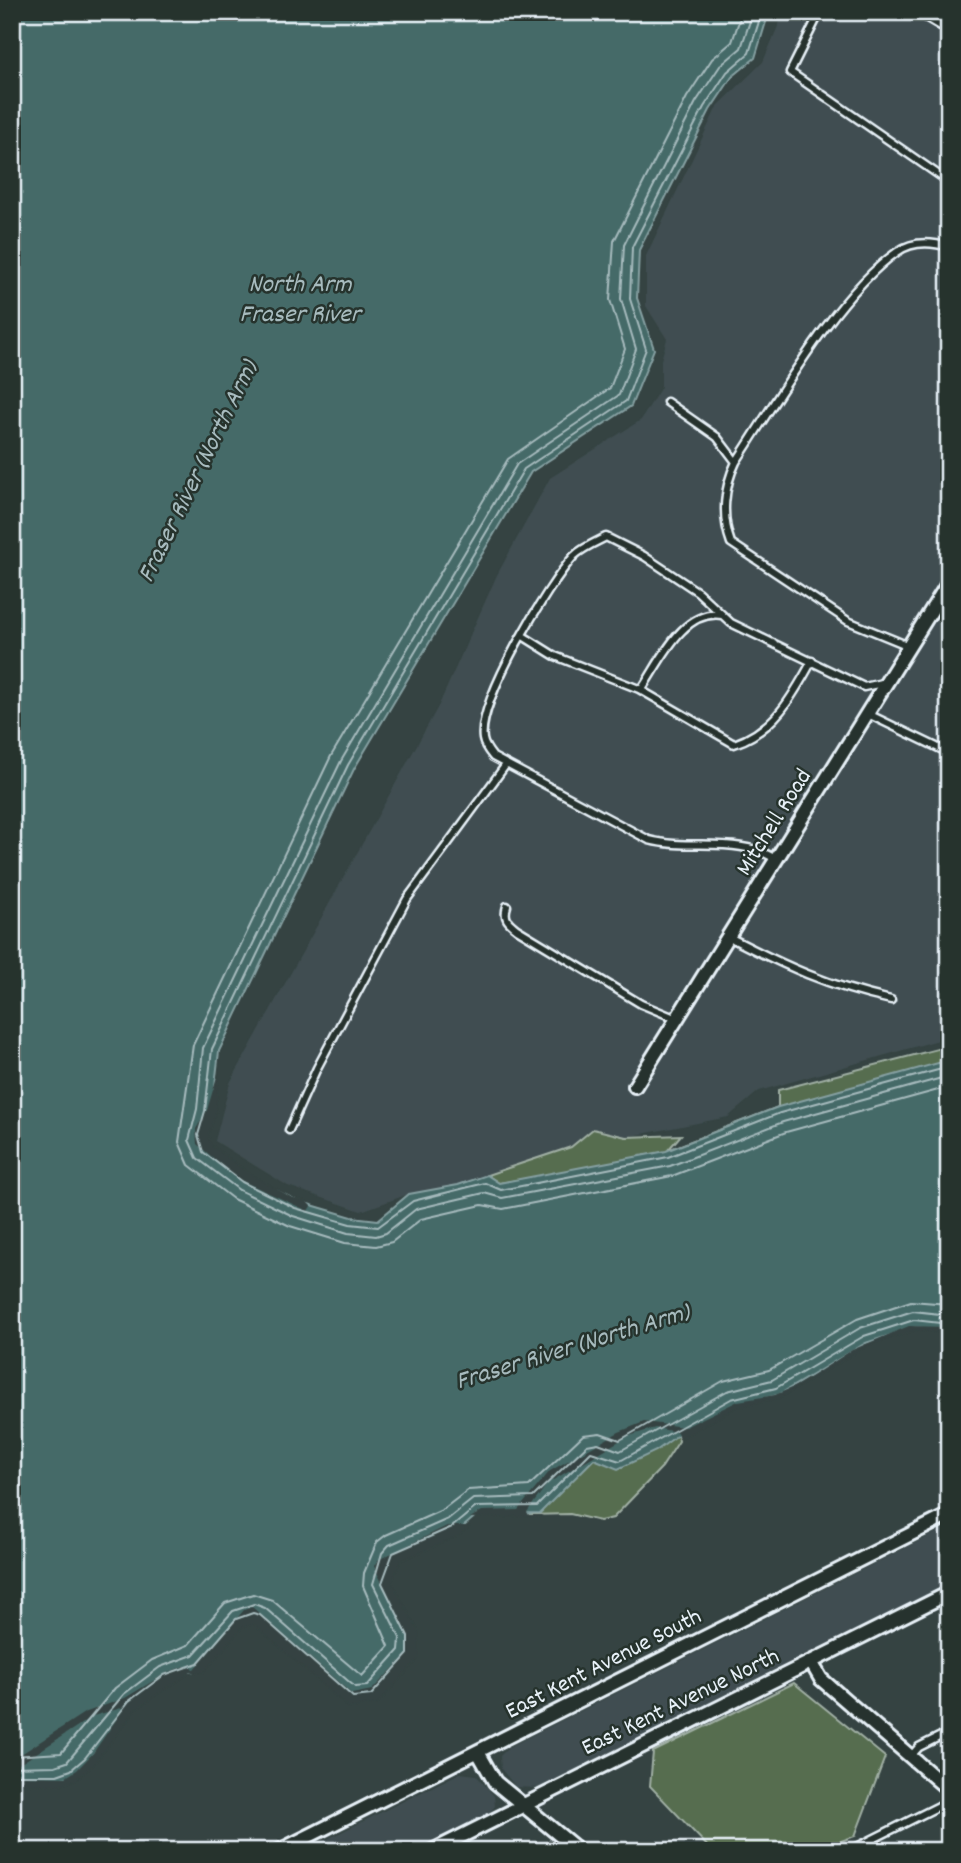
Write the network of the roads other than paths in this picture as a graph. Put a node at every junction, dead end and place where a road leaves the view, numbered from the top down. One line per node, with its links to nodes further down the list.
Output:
1 (820, 12): 4 (lane)
2 (917, 12): 3 (lane)
3 (949, 31)
4 (949, 182)
5 (949, 247): 7 (lane)
6 (667, 402): 7 (lane)
7 (736, 461): 11 (lane)
8 (949, 582): 11 (street, Mitchell Road)
9 (724, 616): 10 (lane); 12 (lane); 14 (lane)
10 (523, 636): 14 (lane); 17 (lane)
11 (910, 646): 13 (street, Mitchell Road)
12 (811, 661): 13 (lane); 14 (lane)
13 (889, 681): 15 (street, Mitchell Road)
14 (641, 690)
15 (868, 714): 16 (lane); 18 (street, Mitchell Road)
16 (949, 753)
17 (505, 765): 18 (lane); 24 (lane)
18 (777, 860): 20 (street, Mitchell Road)
19 (506, 906): 22 (lane)
20 (729, 937): 21 (lane); 22 (street, Mitchell Road)
21 (891, 1000)
22 (677, 1019): 23 (street, Mitchell Road)
23 (635, 1086)
24 (289, 1130)
25 (949, 1516): 29 (street, East Kent Avenue South)
26 (949, 1593): 27 (street, East Kent Avenue North)
27 (811, 1662): 30 (street); 33 (street, East Kent Avenue North)
28 (949, 1732): 30 (lane)
29 (478, 1752): 33 (street); 34 (street, East Kent Avenue South)
30 (911, 1757): 31 (street)
31 (949, 1790)
32 (949, 1801): 37 (lane)
33 (524, 1804): 35 (street, East Kent Avenue North); 36 (street)
34 (279, 1851)
35 (432, 1851)
36 (579, 1851)
37 (849, 1851)

